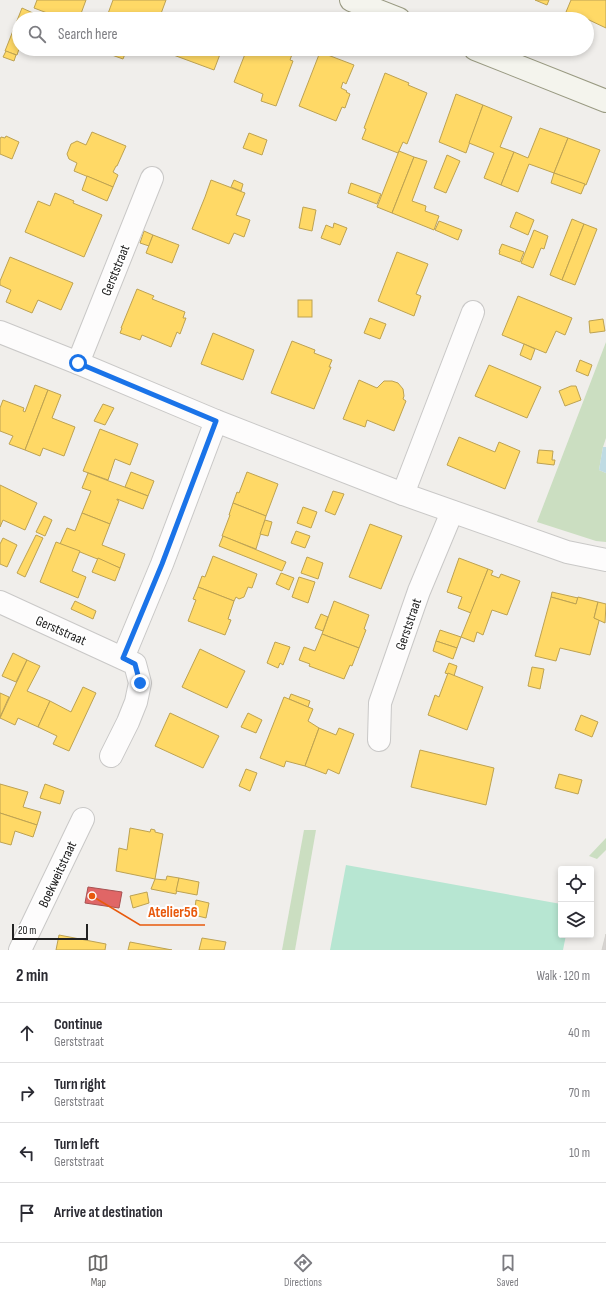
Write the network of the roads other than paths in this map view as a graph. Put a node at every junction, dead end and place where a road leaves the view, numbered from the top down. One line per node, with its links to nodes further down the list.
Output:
1 (351, 0): 2 (street)
2 (381, 12)
3 (493, 56): 4 (street)
4 (606, 101)
5 (152, 178): 8 (street, Gerststraat)
6 (473, 312): 10 (street)
7 (0, 332): 8 (street)
8 (78, 363): 9 (street)
9 (216, 421): 10 (street); 14 (street)
10 (403, 494): 11 (street)
11 (452, 512): 12 (street); 15 (street, Gerststraat)
12 (606, 560)
13 (0, 602): 14 (street, Gerststraat)
14 (123, 658): 16 (street, Gerststraat)
15 (379, 740)
16 (111, 756)
17 (83, 819): 18 (street, Boekweitstraat)
18 (20, 950)

